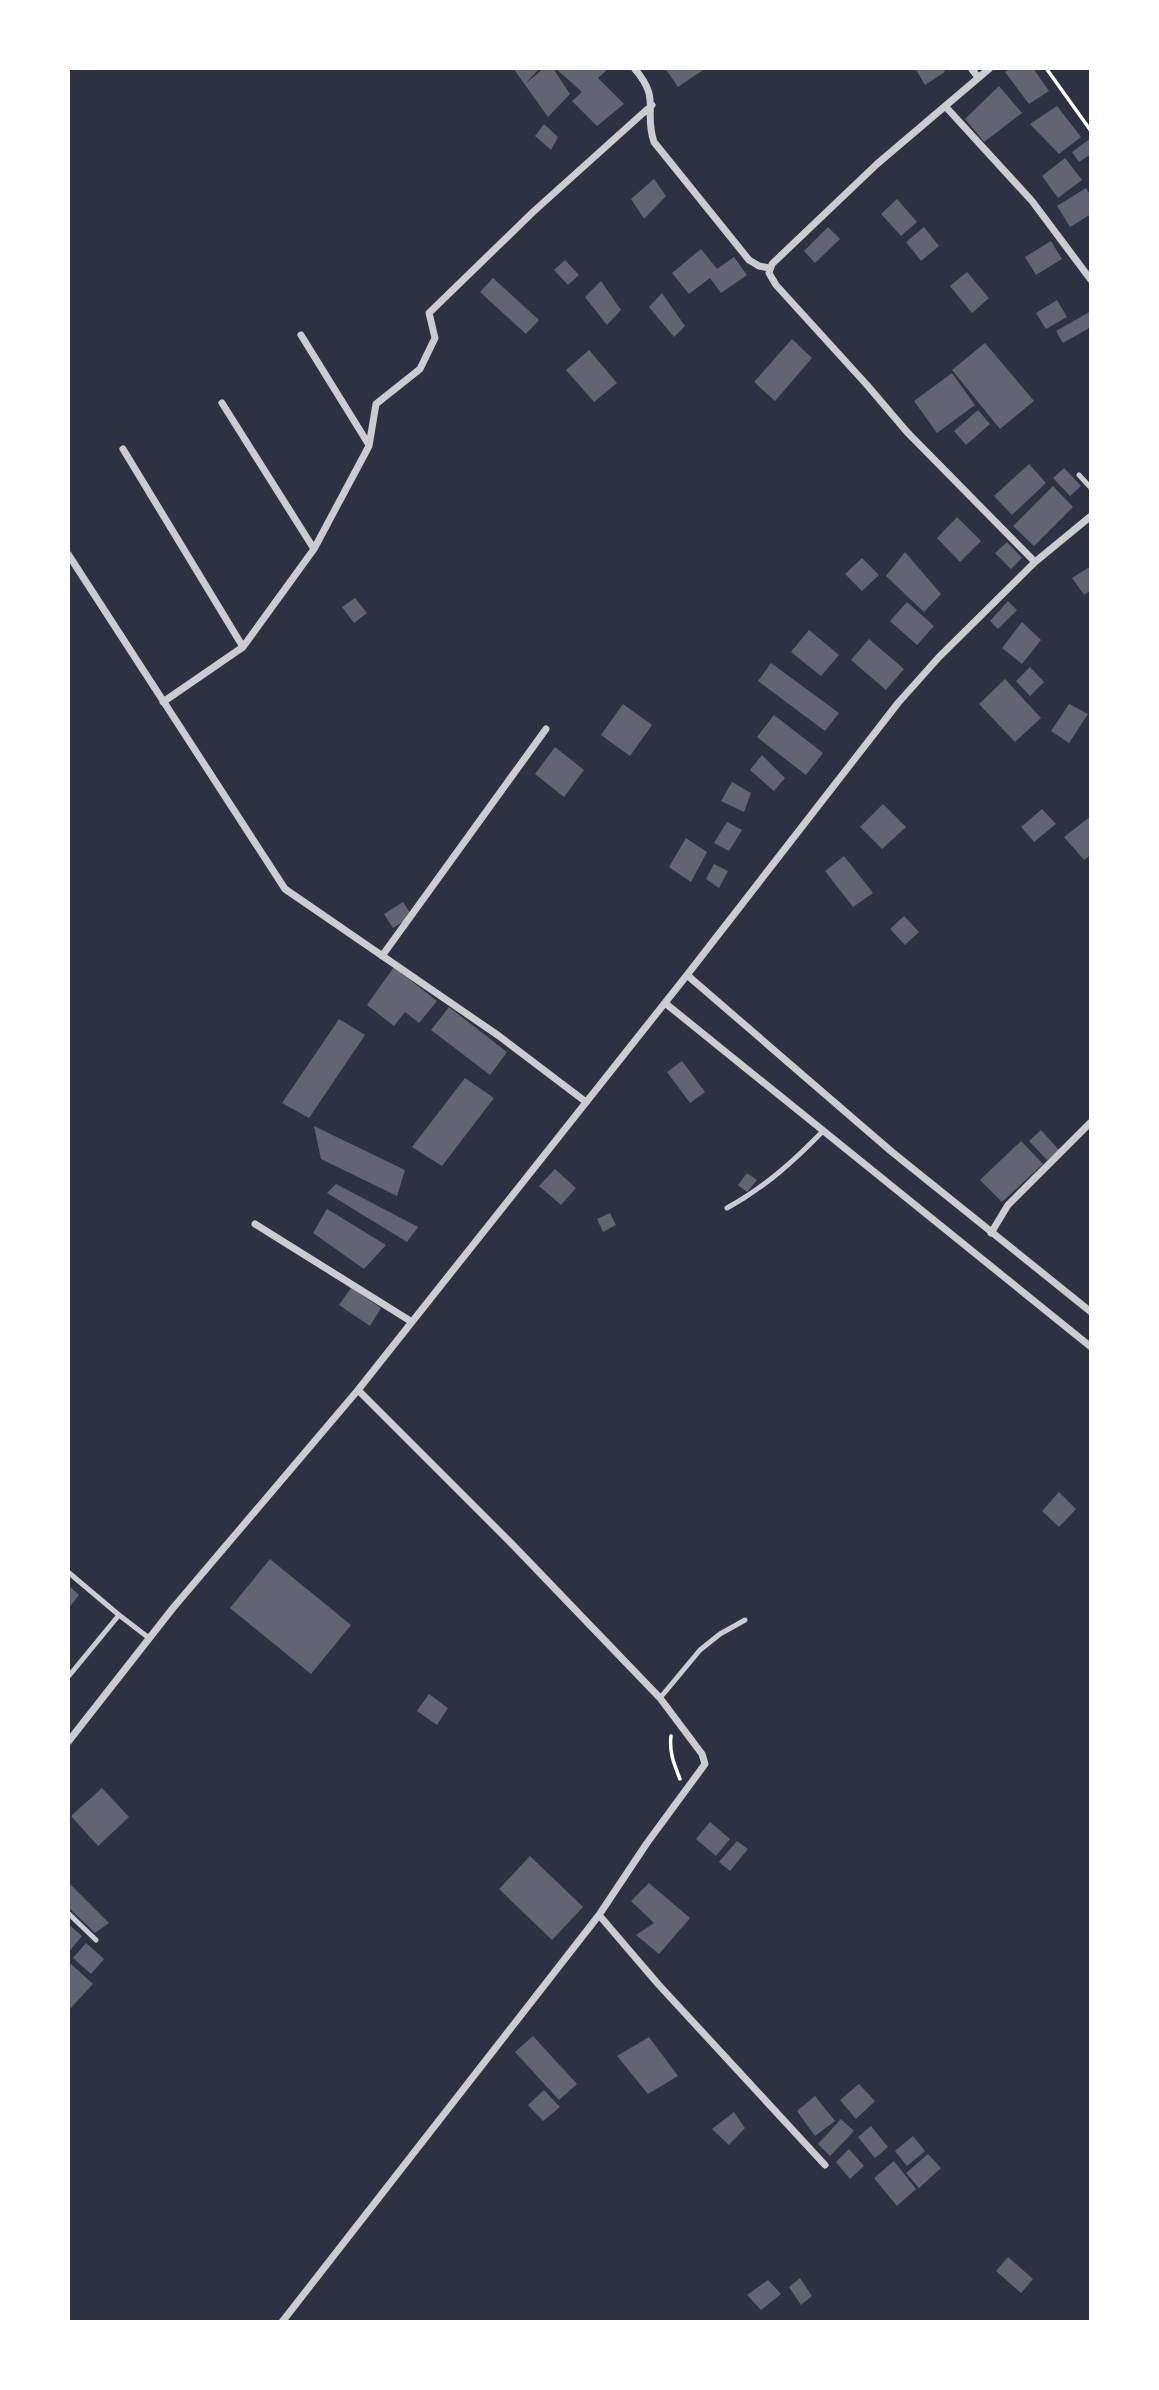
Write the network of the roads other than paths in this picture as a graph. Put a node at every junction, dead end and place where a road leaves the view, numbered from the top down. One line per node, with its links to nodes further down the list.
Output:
1 (634, 68): 5 (street)
2 (971, 68): 4 (street)
3 (990, 68): 4 (street)
4 (978, 77): 6 (street)
5 (652, 105): 7 (street); 11 (street)
6 (945, 106): 7 (street); 8 (street)
7 (769, 268): 18 (street)
8 (1091, 280)
9 (301, 335): 11 (street)
10 (222, 402): 16 (street)
11 (369, 446): 16 (street)
12 (123, 449): 19 (street)
13 (1079, 475): 14 (lane)
14 (1091, 488)
15 (1091, 516): 18 (street)
16 (314, 549): 19 (street)
17 (68, 554): 20 (street)
18 (1035, 562): 23 (street)
19 (243, 648): 20 (street)
20 (163, 702): 22 (street)
21 (546, 729): 22 (street)
22 (382, 956): 25 (street)
23 (687, 975): 24 (street); 30 (street)
24 (665, 1003): 25 (street); 27 (street)
25 (586, 1102): 32 (street)
26 (1091, 1122): 30 (street)
27 (823, 1131): 28 (lane); 33 (street)
28 (727, 1209)
29 (255, 1224): 32 (street)
30 (991, 1233): 31 (street)
31 (1091, 1312)
32 (412, 1322): 34 (street)
33 (1091, 1347)
34 (358, 1390): 38 (street); 40 (street)
35 (68, 1572): 36 (lane)
36 (119, 1615): 38 (lane); 39 (lane)
37 (745, 1620): 40 (lane)
38 (149, 1638): 41 (street)
39 (68, 1677)
40 (660, 1698): 43 (street)
41 (68, 1742)
42 (68, 1913): 44 (lane)
43 (599, 1915): 45 (street); 46 (street)
44 (96, 1940)
45 (825, 2165)
46 (282, 2322)

